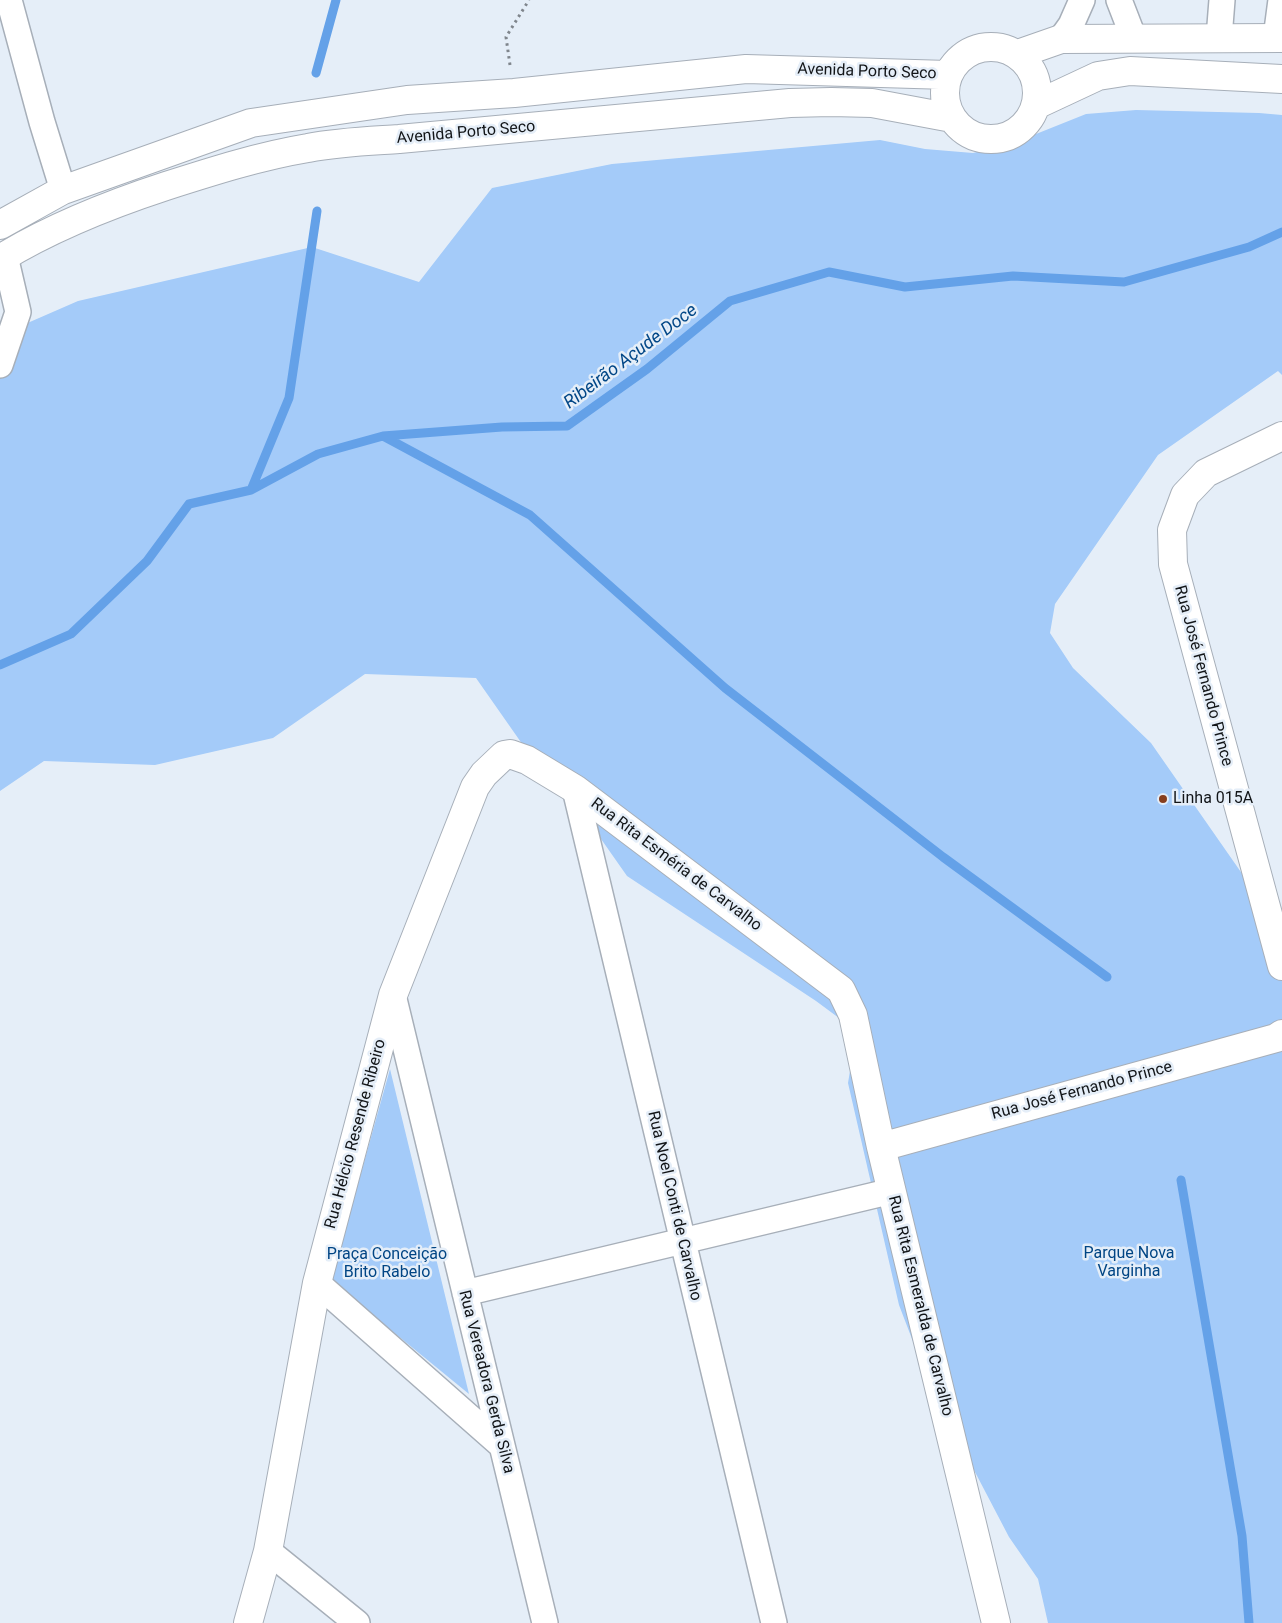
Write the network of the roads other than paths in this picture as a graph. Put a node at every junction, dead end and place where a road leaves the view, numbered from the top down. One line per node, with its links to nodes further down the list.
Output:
1 (9, 0): 15 (street)
2 (1082, 0): 9 (street)
3 (1119, 0): 6 (street)
4 (1222, 0): 7 (street)
5 (1281, 0): 8 (street)
6 (1137, 38): 7 (street); 9 (street)
7 (1219, 38): 8 (street)
8 (1279, 38)
9 (1061, 39): 10 (street)
10 (1018, 54): 11 (street, Avenida Porto Seco); 13 (street)
11 (948, 74): 14 (street, Avenida Porto Seco); 15 (street, Avenida Porto Seco)
12 (1282, 79): 13 (street)
13 (1036, 105): 14 (street, Avenida Porto Seco)
14 (952, 118): 17 (street, Avenida Porto Seco)
15 (63, 190): 16 (street, Avenida Porto Seco)
16 (0, 225)
17 (3, 258): 18 (street)
18 (0, 366)
19 (1282, 436): 22 (street, Rua José Fernando Prince)
20 (504, 755): 21 (street, Rua Rita Esméria de Carvalho); 24 (street, Rua Hélcio Resende Ribeiro)
21 (575, 789): 23 (street, Rua Rita Esméria de Carvalho); 28 (street, Rua Noel Conti de Carvalho)
22 (1282, 966)
23 (841, 990): 26 (street, Rua Rita Esmeralda de Carvalho)
24 (393, 995): 29 (street, Rua Hélcio Resende Ribeiro); 30 (street, Rua Vereadora Gerda Silva)
25 (1282, 1034): 26 (street, Rua José Fernando Prince)
26 (881, 1146): 27 (street, Rua Rita Esmeralda de Carvalho)
27 (892, 1191): 28 (street); 37 (street, Rua Rita Esmeralda de Carvalho)
28 (682, 1241): 30 (street); 36 (street, Rua Noel Conti de Carvalho)
29 (318, 1283): 31 (street); 32 (street, Rua Hélcio Resende Ribeiro)
30 (465, 1293): 31 (street, Rua Vereadora Gerda Silva)
31 (502, 1445): 35 (street, Rua Vereadora Gerda Silva)
32 (268, 1551): 33 (street, Rua Hélcio Resende Ribeiro); 34 (street)
33 (248, 1623)
34 (357, 1623)
35 (545, 1623)
36 (774, 1623)
37 (996, 1623)

